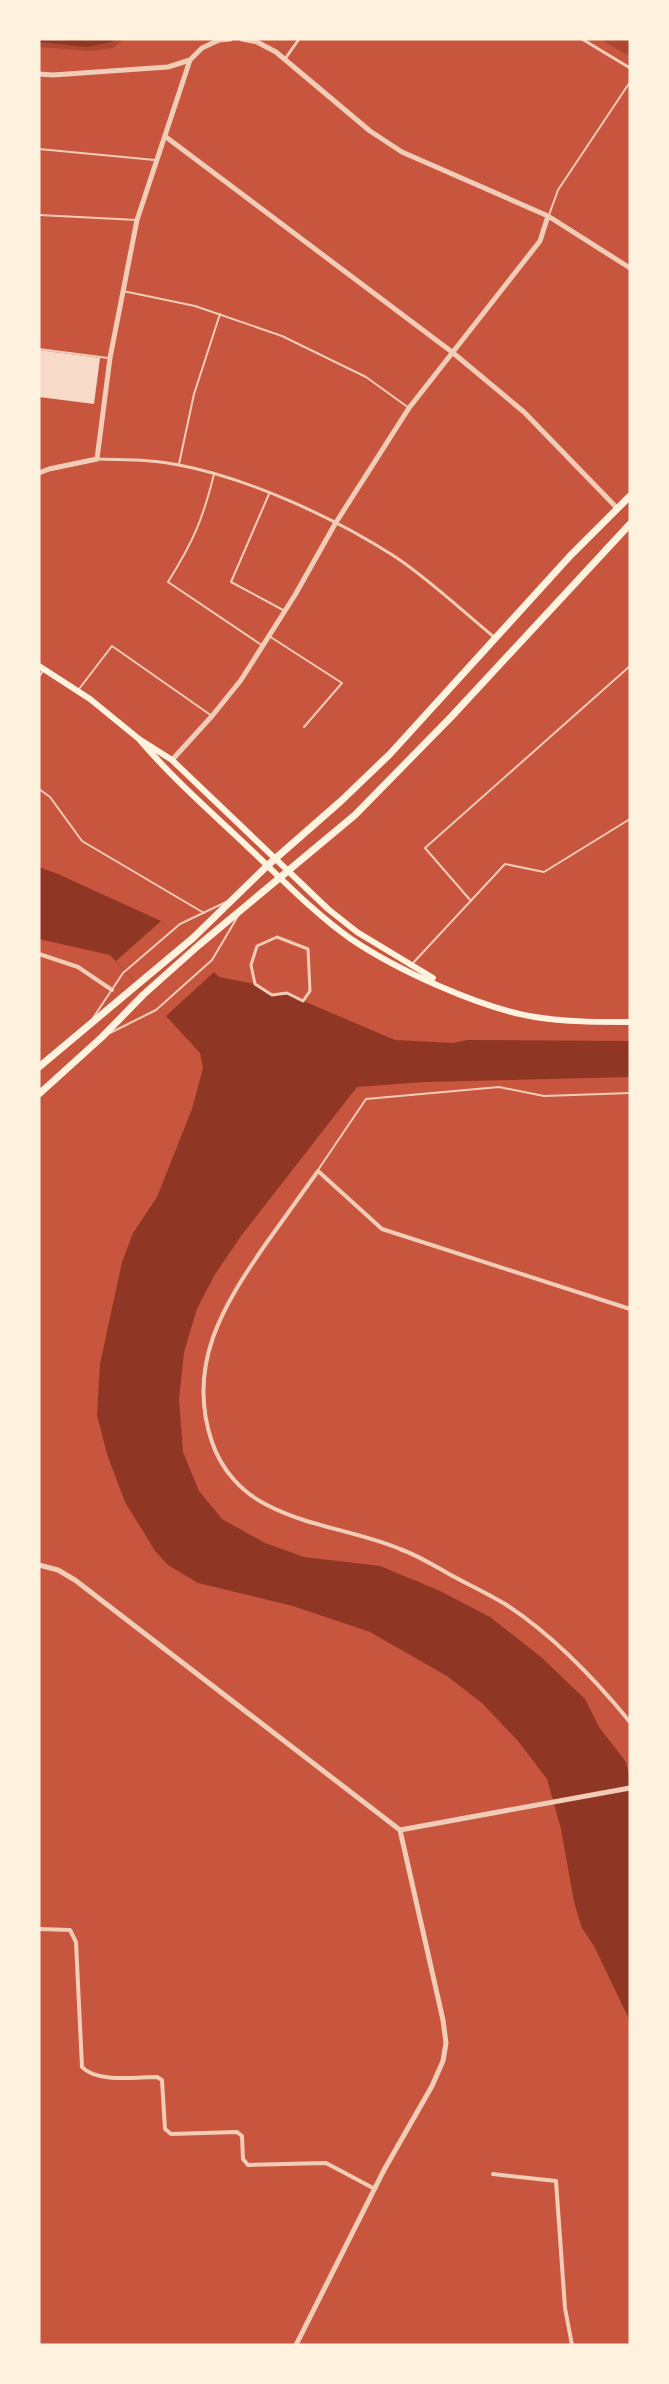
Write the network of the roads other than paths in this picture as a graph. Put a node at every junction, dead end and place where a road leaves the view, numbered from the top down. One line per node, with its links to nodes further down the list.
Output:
1 (230, 39): 6 (street)
2 (242, 39): 5 (street)
3 (299, 39): 5 (street)
4 (582, 39): 7 (street)
5 (285, 59): 14 (street)
6 (190, 60): 8 (street); 10 (street)
7 (630, 68)
8 (39, 74)
9 (630, 82): 14 (lane)
10 (166, 137): 12 (street); 20 (street)
11 (39, 148): 12 (lane)
12 (158, 160): 15 (street)
13 (39, 215): 15 (lane)
14 (548, 216): 16 (street); 20 (street)
15 (137, 220): 17 (street)
16 (630, 268)
17 (123, 291): 18 (lane); 21 (street)
18 (220, 314): 22 (lane); 24 (lane)
19 (39, 349): 21 (lane)
20 (452, 352): 22 (street); 29 (street)
21 (110, 358): 23 (street)
22 (409, 408): 30 (street)
23 (97, 459): 24 (street); 25 (street)
24 (179, 465): 26 (street)
25 (39, 473)
26 (214, 474): 27 (street); 35 (lane)
27 (268, 494): 30 (street); 32 (lane)
28 (630, 496): 29 (highway)
29 (617, 508): 34 (highway)
30 (335, 524): 32 (street); 34 (street)
31 (630, 524): 48 (highway)
32 (285, 611): 33 (street)
33 (269, 636): 35 (street); 41 (lane)
34 (495, 638): 46 (highway)
35 (263, 646): 40 (street)
36 (630, 666): 51 (lane)
37 (42, 667): 38 (lane); 39 (main road)
38 (39, 677)
39 (77, 691): 40 (lane); 42 (main road)
40 (212, 716): 43 (street)
41 (304, 727)
42 (138, 739): 43 (main road); 47 (main road)
43 (172, 760): 46 (main road)
44 (39, 789): 53 (lane)
45 (630, 819): 51 (lane)
46 (276, 858): 47 (highway); 48 (main road)
47 (268, 865): 49 (main road); 50 (highway)
48 (288, 869): 49 (highway); 56 (main road)
49 (280, 876): 52 (highway); 57 (main road)
50 (235, 898): 53 (lane); 60 (highway)
51 (471, 901): 56 (lane)
52 (243, 908): 61 (highway); 61 (lane)
53 (204, 913): 58 (lane)
54 (257, 946): 54 (street)
55 (39, 954): 58 (street)
56 (412, 965): 57 (main road)
57 (449, 988): 59 (main road)
58 (112, 990): 60 (lane)
59 (630, 1022)
60 (90, 1023): 62 (highway)
61 (102, 1037): 64 (highway)
62 (39, 1067)
63 (630, 1093): 65 (lane)
64 (39, 1094)
65 (318, 1171): 66 (street); 68 (street)
66 (630, 1309)
67 (39, 1565): 70 (street)
68 (630, 1722)
69 (630, 1788): 70 (street)
70 (400, 1830): 73 (street)
71 (39, 1929): 73 (street)
72 (493, 2174): 75 (street)
73 (375, 2189): 74 (street)
74 (296, 2345)
75 (572, 2345)

